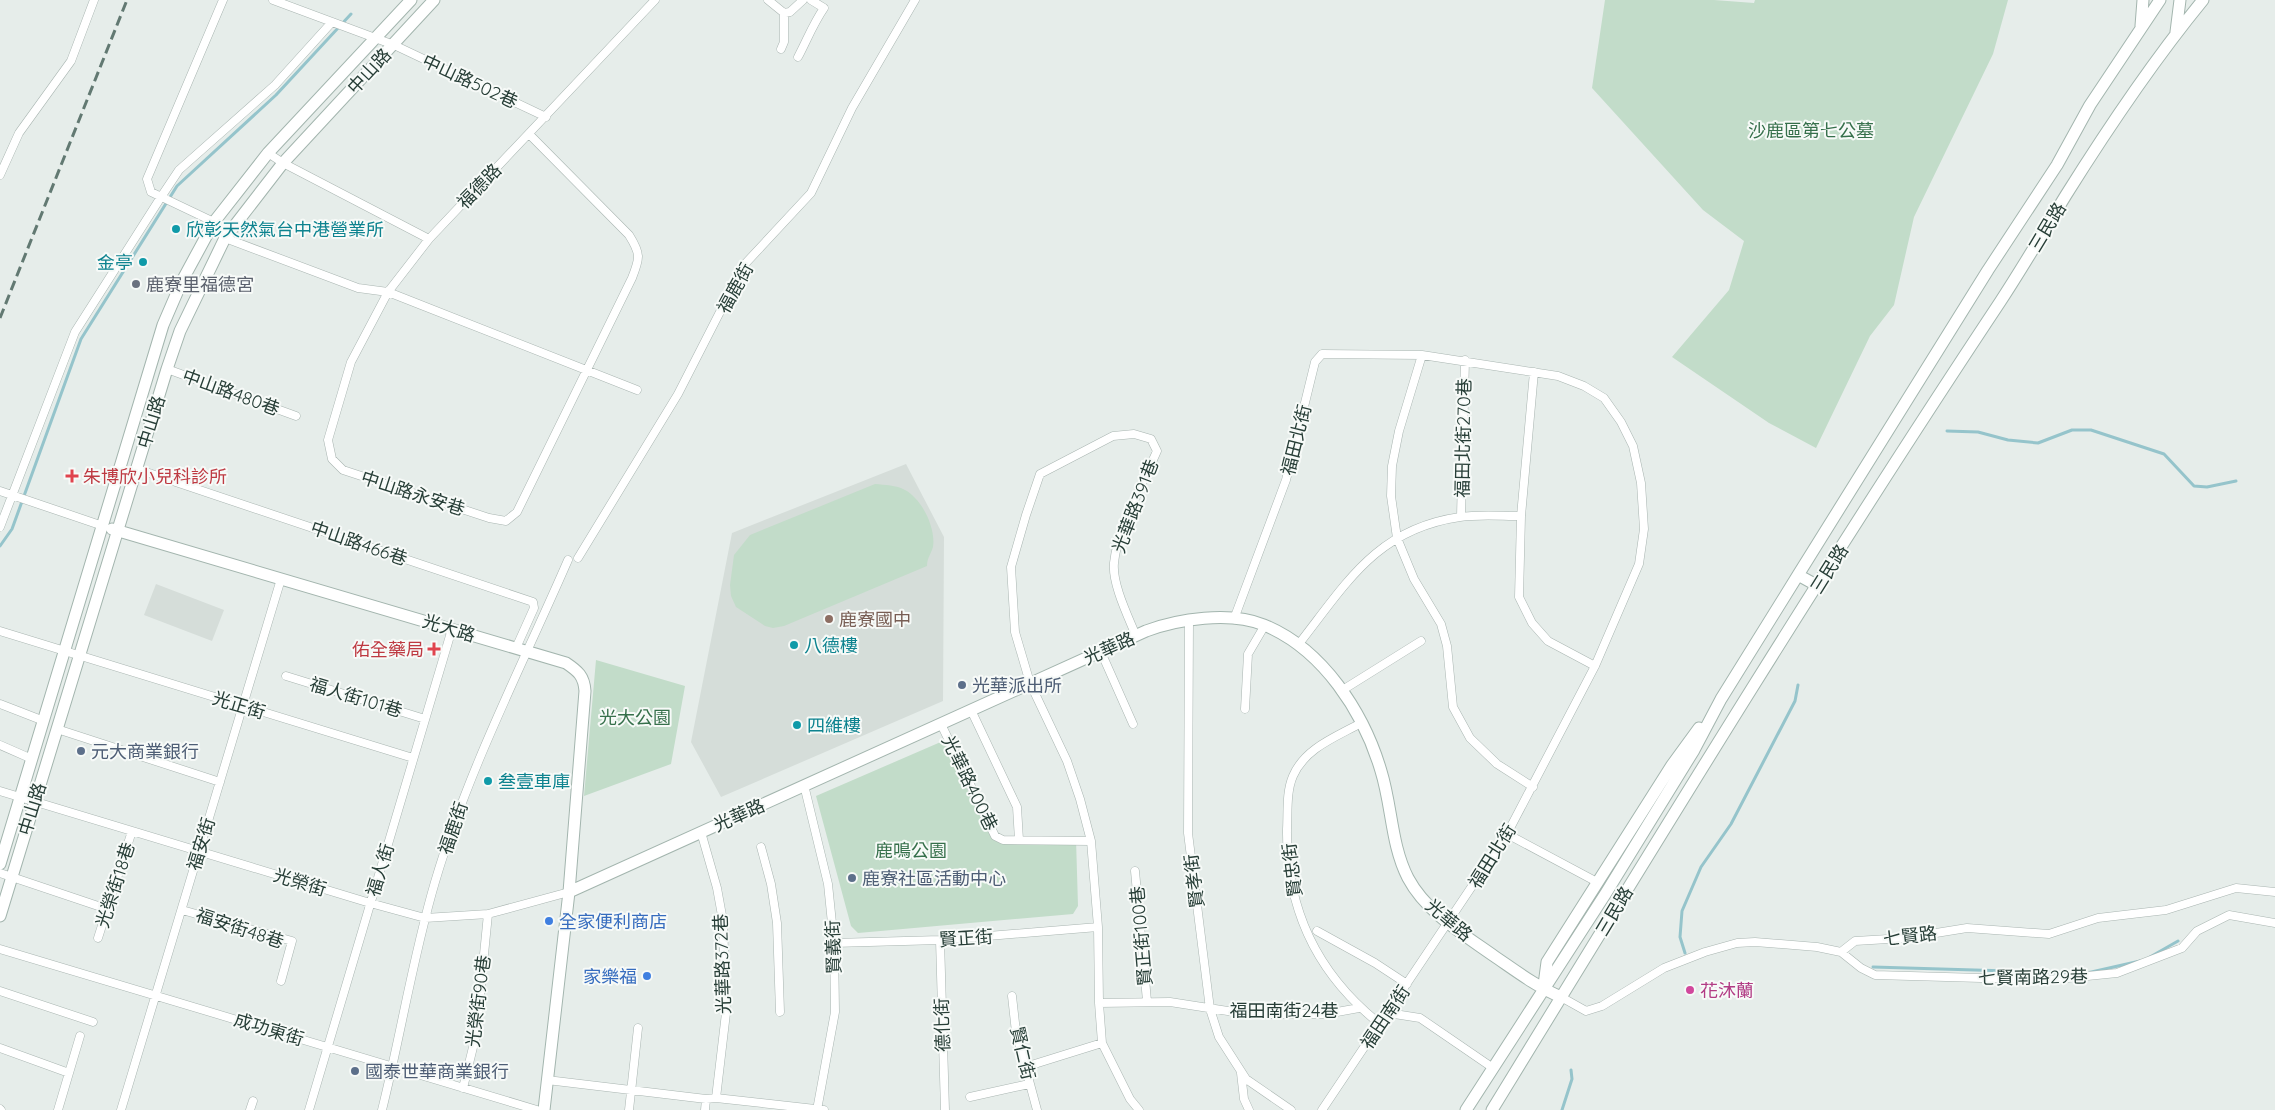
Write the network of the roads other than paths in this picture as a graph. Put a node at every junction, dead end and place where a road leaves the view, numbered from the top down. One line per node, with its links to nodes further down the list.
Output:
1 (94, 0): 27 (street)
2 (223, 0): 28 (street)
3 (273, 0): 16 (street, 中山路502巷)
4 (411, 0): 19 (street, 中山路)
5 (434, 0): 20 (street, 中山路)
6 (655, 0): 23 (street, 福德路)
7 (768, 0): 15 (street)
8 (802, 0): 15 (street)
9 (811, 0): 22 (street)
10 (916, 0): 49 (street, 福鹿街)
11 (2143, 0): 17 (street, 三民路)
12 (2160, 0): 17 (street, 三民路)
13 (2180, 0): 18 (street, 三民路)
14 (2203, 0): 18 (street, 三民路)
15 (784, 13): 21 (street)
16 (332, 22): 19 (street, 中山路502巷); 28 (street)
17 (2141, 28): 51 (street, 三民路)
18 (2176, 33): 53 (street, 三民路)
19 (376, 38): 20 (street, 中山路502巷); 25 (street, 中山路)
20 (394, 44): 23 (street, 中山路502巷); 26 (street, 中山路)
21 (781, 49)
22 (798, 57)
23 (546, 117): 24 (street, 福德路)
24 (529, 134): 31 (street, 福德路); 36 (street, 中山路永安巷)
25 (268, 153): 26 (street); 29 (street, 中山路)
26 (283, 163): 30 (street, 中山路); 31 (street)
27 (0, 175)
28 (160, 198): 29 (street); 42 (street)
29 (214, 222): 30 (street); 45 (street, 中山路)
30 (225, 238): 32 (street); 35 (street, 中山路)
31 (429, 239): 32 (street, 福德路)
32 (388, 292): 36 (street); 36 (street, 中山路永安巷)
33 (1422, 355): 34 (street, 福田北街); 48 (street); 55 (street, 福田北街)
34 (1465, 360): 37 (street, 福田北街); 43 (street, 福田北街270巷)
35 (167, 368): 39 (street, 中山路480巷); 40 (street, 中山路)
36 (586, 372): 38 (street)
37 (1534, 372): 44 (street); 66 (street, 福田北街)
38 (637, 390)
39 (296, 416)
40 (137, 469): 47 (street, 中山路); 62 (street, 中山路466巷)
41 (0, 491): 42 (street)
42 (12, 495): 45 (street); 46 (street)
43 (1462, 516): 44 (street); 48 (street)
44 (1521, 516): 66 (street)
45 (104, 526): 47 (street, 光大路); 63 (street, 中山路)
46 (0, 527)
47 (118, 530): 52 (street, 光大路); 65 (street, 中山路)
48 (1397, 538): 61 (street); 86 (street)
49 (578, 558)
50 (568, 560): 62 (street, 福鹿街)
51 (1798, 575): 53 (street); 70 (street, 三民路)
52 (281, 579): 57 (street, 光大路); 72 (street, 福安街)
53 (1818, 586): 125 (street, 三民路)
54 (1189, 619): 55 (street, 光華路); 59 (street, 光華路); 129 (street, 賢孝街)
55 (1234, 619): 56 (street, 光華路)
56 (1265, 625): 61 (street, 光華路); 73 (street)
57 (452, 629): 62 (street, 光大路); 75 (street, 福人街)
58 (0, 631): 63 (street, 光正街)
59 (1136, 636): 64 (street, 光華路); 68 (street, 光華路391巷)
60 (1421, 641): 69 (street)
61 (1298, 645): 69 (street, 光華路)
62 (522, 650): 102 (street, 光大路); 109 (street, 福鹿街)
63 (65, 652): 65 (street, 光正街); 76 (street, 中山路)
64 (1101, 652): 68 (street, 光華路); 79 (street)
65 (79, 656): 72 (street, 光正街); 80 (street, 中山路)
66 (1595, 666): 86 (street, 福田北街)
67 (286, 676): 75 (street, 福人街101巷)
68 (1030, 683): 74 (street, 光華路); 94 (street)
69 (1341, 691): 77 (street, 光華路)
70 (1721, 699): 101 (street, 三民路); 121 (street, 三民路)
71 (0, 704): 76 (street)
72 (243, 706): 82 (street, 光正街); 84 (street, 福安街)
73 (1245, 709)
74 (971, 710): 78 (street, 光華路); 93 (street)
75 (425, 719): 82 (street, 福人街)
76 (44, 721): 83 (street, 中山路)
77 (1361, 723): 110 (street, 光華路); 128 (street, 賢忠街)
78 (941, 724): 85 (street, 光華路); 93 (street, 光華路400巷)
79 (1133, 724)
80 (57, 729): 84 (street); 89 (street, 中山路)
81 (0, 746): 83 (street)
82 (413, 758): 104 (street, 福人街)
83 (32, 759): 88 (street, 中山路)
84 (220, 782): 96 (street, 福安街)
85 (804, 785): 91 (street, 光華路); 116 (street, 賢義街)
86 (1533, 787): 92 (street, 福田北街)
87 (0, 791): 88 (street, 光榮街)
88 (21, 797): 89 (street, 光榮街); 97 (street, 中山路)
89 (35, 802): 90 (street, 光榮街); 100 (street, 中山路)
90 (132, 831): 96 (street, 光榮街); 105 (street, 光榮街18巷)
91 (701, 832): 102 (street, 光華路); 149 (street, 光華路372巷)
92 (1507, 834): 101 (street); 110 (street, 福田北街)
93 (1019, 840): 94 (street, 光華路400巷)
94 (1091, 841): 112 (street)
95 (761, 847): 130 (street)
96 (199, 852): 104 (street, 光榮街); 106 (street, 福安街)
97 (0, 864)
98 (1135, 871): 126 (street, 賢正街100巷)
99 (0, 873): 100 (street)
100 (12, 878): 105 (street); 108 (street, 中山路)
101 (1597, 882): 121 (street, 三民路)
102 (569, 892): 107 (street, 光榮街); 144 (street)
103 (2275, 892): 118 (street, 七賢路)
104 (370, 903): 109 (street, 光榮街); 137 (street, 福人街)
105 (107, 909): 114 (street, 光榮街18巷)
106 (182, 910): 119 (street, 福安街48巷); 123 (street, 福安街)
107 (488, 914): 109 (street, 光榮街); 146 (street, 光榮街90巷)
108 (0, 916)
109 (425, 918): 139 (street, 福鹿街)
110 (1448, 923): 120 (street, 福田南街); 121 (street, 光華路)
111 (2275, 923): 118 (street, 七賢南路29巷)
112 (1098, 927): 115 (street, 賢正街); 127 (street)
113 (1316, 931): 120 (street)
114 (98, 938)
115 (940, 940): 116 (street, 賢正街); 163 (street, 德化街)
116 (834, 943): 161 (street, 賢義街)
117 (0, 949): 123 (street, 成功東街)
118 (1841, 952): 125 (street)
119 (281, 981)
120 (1407, 984): 131 (street, 福田南街)
121 (1543, 990): 125 (street, 光華路); 141 (street, 三民路)
122 (0, 991): 132 (street)
123 (156, 996): 137 (street, 成功東街); 153 (street, 福安街)
124 (1012, 996): 140 (street, 賢仁街)
125 (1561, 997): 170 (street, 三民路)
126 (1147, 1001): 127 (street, 賢正街100巷); 129 (street, 賢正街100巷)
127 (1099, 1003): 136 (street)
128 (1359, 1008): 129 (street, 福田南街24巷); 133 (street, 賢忠街)
129 (1210, 1009): 142 (street, 賢孝街)
130 (780, 1012)
131 (1388, 1013): 133 (street, 福田南街); 141 (street)
132 (94, 1022)
133 (1380, 1024): 168 (street, 福田南街)
134 (638, 1028): 147 (street)
135 (80, 1036): 143 (street)
136 (1102, 1043): 140 (street); 165 (street)
137 (327, 1047): 139 (street, 成功東街); 155 (street, 福人街)
138 (0, 1048): 143 (street)
139 (393, 1067): 146 (street, 成功東街); 156 (street, 福鹿街)
140 (1025, 1067): 145 (street, 賢仁街)
141 (1493, 1068): 169 (street, 三民路)
142 (1241, 1071): 166 (street); 167 (street, 賢孝街)
143 (69, 1073): 152 (street)
144 (548, 1080): 147 (street); 158 (street)
145 (1029, 1084): 148 (street); 164 (street, 賢仁街)
146 (463, 1088): 157 (street, 成功東街)
147 (631, 1090): 150 (street); 159 (street)
148 (970, 1097)
149 (716, 1098): 150 (street); 161 (street)
150 (706, 1099): 160 (street)
151 (253, 1101): 154 (street)
152 (58, 1110)
153 (122, 1110)
154 (250, 1110)
155 (309, 1110)
156 (382, 1110)
157 (537, 1110)
158 (544, 1110)
159 (629, 1110)
160 (705, 1110)
161 (817, 1110): 162 (street)
162 (824, 1110)
163 (945, 1110)
164 (1037, 1110)
165 (1139, 1110)
166 (1249, 1110)
167 (1291, 1110)
168 (1322, 1110)
169 (1466, 1110)
170 (1492, 1110)

